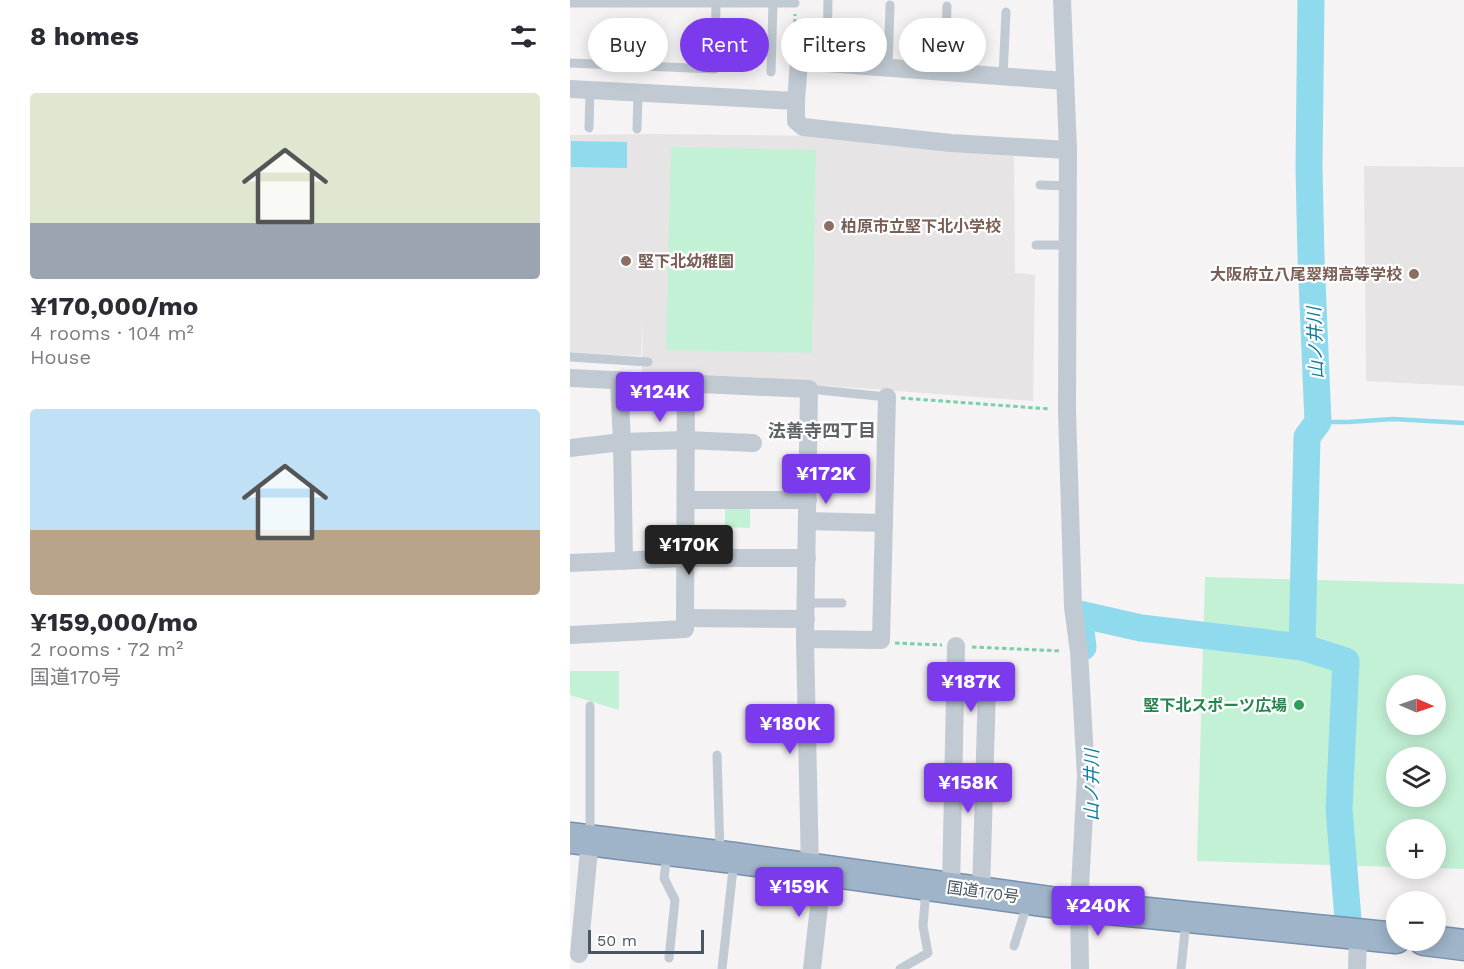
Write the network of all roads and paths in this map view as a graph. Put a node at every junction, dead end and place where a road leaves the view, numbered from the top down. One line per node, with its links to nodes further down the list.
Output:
1 (828, 0): 11 (lane)
2 (1062, 0): 20 (street)
3 (570, 3): 4 (lane)
4 (716, 3): 5 (lane); 13 (lane)
5 (773, 3): 6 (lane); 16 (lane)
6 (795, 3): 10 (path)
7 (890, 5): 14 (lane)
8 (947, 6): 12 (lane)
9 (1006, 12): 19 (lane)
10 (795, 18)
11 (828, 18)
12 (947, 18)
13 (570, 63)
14 (888, 68): 15 (street)
15 (899, 69)
16 (771, 72)
17 (798, 72): 24 (street)
18 (945, 72): 19 (street)
19 (1003, 76): 20 (street)
20 (1065, 81): 27 (street)
21 (570, 89): 22 (street)
22 (590, 90): 23 (street); 25 (lane)
23 (638, 93): 24 (street); 26 (lane)
24 (796, 101): 27 (street)
25 (589, 128)
26 (637, 129)
27 (1068, 150): 29 (street)
28 (1040, 185): 29 (lane)
29 (1068, 186): 31 (street)
30 (1036, 245): 31 (lane)
31 (1068, 245): 39 (street)
32 (570, 357): 33 (lane)
33 (648, 362)
34 (570, 378): 35 (street)
35 (619, 380): 36 (street); 41 (street)
36 (686, 384): 37 (street); 40 (street)
37 (809, 389): 38 (lane); 45 (street)
38 (887, 397): 39 (path); 47 (street)
39 (1067, 411): 59 (street)
40 (686, 440): 41 (street); 42 (street); 44 (street)
41 (622, 442): 43 (street); 50 (street)
42 (753, 443)
43 (570, 448)
44 (686, 500): 45 (street); 48 (street)
45 (808, 500): 46 (street)
46 (807, 520): 47 (street); 49 (street)
47 (884, 523): 57 (street)
48 (685, 558): 49 (street); 50 (street); 54 (street)
49 (807, 558): 53 (street)
50 (624, 561): 51 (street)
51 (570, 563)
52 (842, 603): 53 (lane)
53 (806, 611): 54 (street); 56 (street)
54 (685, 618): 55 (street)
55 (570, 635)
56 (805, 639): 57 (street); 72 (street)
57 (881, 639): 58 (path)
58 (957, 646): 59 (path); 62 (street)
59 (1079, 651): 76 (street)
60 (987, 687): 63 (street)
61 (590, 706): 69 (lane)
62 (954, 731): 63 (street); 65 (street)
63 (985, 732): 66 (street)
64 (717, 755): 71 (lane)
65 (953, 781): 66 (street); 67 (street)
66 (984, 783): 68 (street)
67 (952, 831): 68 (street); 73 (street)
68 (983, 833): 74 (street)
69 (580, 839): 70 (highway, 国道170号); 83 (street)
70 (668, 850): 71 (highway, 国道170号); 84 (lane)
71 (727, 857): 72 (highway, 国道170号); 85 (lane)
72 (816, 870): 73 (highway, 国道170号); 86 (street)
73 (938, 886): 74 (highway, 国道170号); 87 (lane)
74 (981, 892): 75 (highway, 国道170号)
75 (1028, 899): 76 (highway, 国道170号); 82 (lane)
76 (1079, 906): 77 (highway, 国道170号); 88 (street)
77 (1186, 917): 78 (highway, 国道170号); 89 (lane)
78 (1358, 934): 79 (highway, 国道170号); 90 (street)
79 (1386, 937)
80 (1446, 943): 81 (highway)
81 (1464, 945)
82 (1014, 946)
83 (579, 954)
84 (669, 958)
85 (722, 969)
86 (812, 969)
87 (900, 969)
88 (1080, 969)
89 (1181, 969)
90 (1357, 969)

